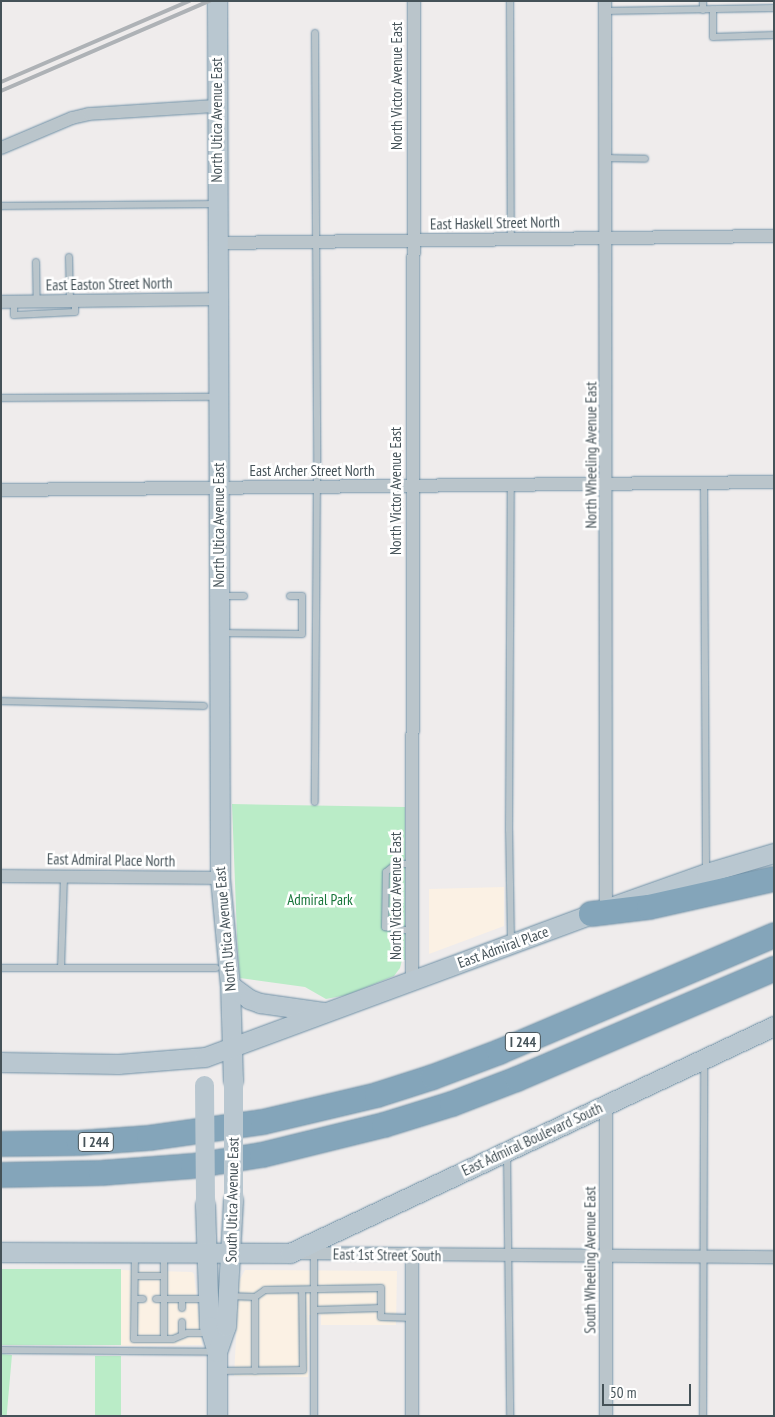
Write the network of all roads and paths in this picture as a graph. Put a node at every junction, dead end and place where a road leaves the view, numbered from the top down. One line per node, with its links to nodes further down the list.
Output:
1 (217, 1): 11 (main road, North Utica Avenue East)
2 (414, 1): 20 (street, North Victor Avenue East)
3 (510, 1): 19 (lane)
4 (703, 1): 7 (lane)
5 (605, 6): 7 (lane); 13 (street, North Wheeling Avenue East)
6 (774, 8): 8 (lane)
7 (703, 10): 8 (lane)
8 (713, 10): 10 (lane)
9 (315, 33): 21 (lane)
10 (774, 35)
11 (217, 106): 12 (street); 15 (main road, North Utica Avenue East)
12 (1, 148)
13 (606, 158): 14 (lane); 18 (street, North Wheeling Avenue East)
14 (645, 159)
15 (217, 204): 16 (lane); 22 (main road, North Utica Avenue East)
16 (1, 206)
17 (774, 236): 18 (street, East Haskell Street North)
18 (606, 238): 19 (street, East Haskell Street North); 33 (street, North Wheeling Avenue East)
19 (511, 239): 20 (street, East Haskell Street North)
20 (412, 241): 21 (street, East Haskell Street North); 35 (street, North Victor Avenue East)
21 (315, 242): 22 (street, East Haskell Street North); 37 (lane)
22 (217, 243): 25 (main road, North Utica Avenue East)
23 (69, 257): 27 (lane)
24 (36, 262): 26 (lane)
25 (218, 299): 27 (street, East Easton Street North); 29 (main road, North Utica Avenue East)
26 (37, 301): 27 (street, East Easton Street North); 28 (street, East Easton Street North)
27 (73, 301): 28 (lane)
28 (8, 302)
29 (218, 397): 30 (lane); 36 (main road, North Utica Avenue East)
30 (1, 398)
31 (774, 482): 32 (street, East Archer Street North)
32 (704, 483): 33 (street, East Archer Street North); 48 (lane)
33 (607, 484): 34 (street, East Archer Street North); 53 (street, North Wheeling Avenue East)
34 (511, 485): 35 (street, East Archer Street North); 56 (lane)
35 (412, 487): 37 (street, East Archer Street North); 47 (street, North Victor Avenue East)
36 (219, 488): 37 (street, East Archer Street North); 38 (street, East Archer Street North); 39 (main road, North Utica Avenue East)
37 (317, 488): 45 (lane)
38 (1, 490)
39 (219, 596): 40 (lane); 42 (main road, North Utica Avenue East)
40 (244, 596)
41 (290, 596): 42 (lane)
42 (219, 633): 51 (main road, North Utica Avenue East)
43 (1, 701): 44 (lane)
44 (204, 706)
45 (315, 802)
46 (774, 853): 48 (main road, East Admiral Place)
47 (412, 864): 54 (street, North Victor Avenue East); 54 (lane)
48 (706, 873): 53 (main road, East Admiral Place)
49 (1, 876): 50 (street, East Admiral Place North)
50 (64, 876): 51 (street, East Admiral Place North); 58 (lane)
51 (220, 878): 62 (main road, North Utica Avenue East)
52 (774, 879): 53 (highway)
53 (599, 912): 56 (main road, East Admiral Place)
54 (412, 930): 61 (street, North Victor Avenue East)
55 (774, 935): 70 (highway, I 244)
56 (511, 944): 61 (main road, East Admiral Place)
57 (1, 968): 58 (lane)
58 (61, 968): 59 (lane)
59 (216, 968)
60 (774, 969): 72 (highway, I 244)
61 (412, 981): 63 (main road, East Admiral Place)
62 (230, 985): 63 (main road); 65 (main road, North Utica Avenue East)
63 (327, 1012): 65 (main road, East Admiral Place)
64 (774, 1026): 67 (main road, East Admiral Boulevard South)
65 (233, 1047): 66 (main road); 78 (main road, South Utica Avenue East, bridge)
66 (205, 1057): 68 (main road); 77 (main road, South Utica Avenue East, bridge)
67 (704, 1058): 69 (main road, East Admiral Boulevard South); 82 (lane)
68 (1, 1062)
69 (606, 1104): 71 (main road, East Admiral Boulevard South); 79 (street, South Wheeling Avenue East)
70 (1, 1144)
71 (507, 1150): 73 (main road, East Admiral Boulevard South); 81 (lane)
72 (1, 1175)
73 (314, 1248): 78 (main road, East Admiral Boulevard South); 80 (street, East 1st Street South); 87 (lane)
74 (1, 1252): 75 (main road)
75 (135, 1253): 76 (main road); 84 (lane)
76 (164, 1253): 77 (main road); 85 (lane)
77 (205, 1253): 78 (main road); 95 (main road, South Utica Avenue East)
78 (232, 1254): 88 (main road, South Utica Avenue East)
79 (607, 1255): 81 (street, East 1st Street South); 82 (street, East 1st Street South); 111 (street, South Wheeling Avenue East)
80 (412, 1256): 81 (street, East 1st Street South); 99 (street)
81 (509, 1256): 110 (lane)
82 (704, 1256): 83 (street, East 1st Street South); 112 (lane)
83 (774, 1257)
84 (135, 1276): 85 (lane); 91 (lane)
85 (164, 1276): 90 (lane)
86 (302, 1290): 87 (lane); 89 (lane); 106 (lane)
87 (314, 1290): 97 (lane); 98 (lane)
88 (228, 1296): 89 (lane); 105 (main road, South Utica Avenue East)
89 (255, 1296): 106 (lane)
90 (164, 1298): 93 (lane); 94 (lane); 103 (lane)
91 (135, 1299): 92 (lane); 103 (lane)
92 (143, 1299)
93 (156, 1299)
94 (182, 1299): 95 (lane); 96 (lane)
95 (208, 1299): 101 (main road, South Utica Avenue East)
96 (182, 1308)
97 (381, 1308): 98 (lane); 99 (lane)
98 (314, 1310): 108 (lane)
99 (412, 1318): 109 (street)
100 (182, 1322): 102 (lane)
101 (211, 1333): 102 (lane); 105 (main road, South Utica Avenue East)
102 (182, 1335): 103 (lane)
103 (164, 1339)
104 (1, 1350): 105 (lane)
105 (217, 1361): 106 (lane); 107 (main road, South Utica Avenue East)
106 (255, 1371)
107 (217, 1416)
108 (314, 1416)
109 (412, 1416)
110 (510, 1416)
111 (606, 1416)
112 (703, 1416)

